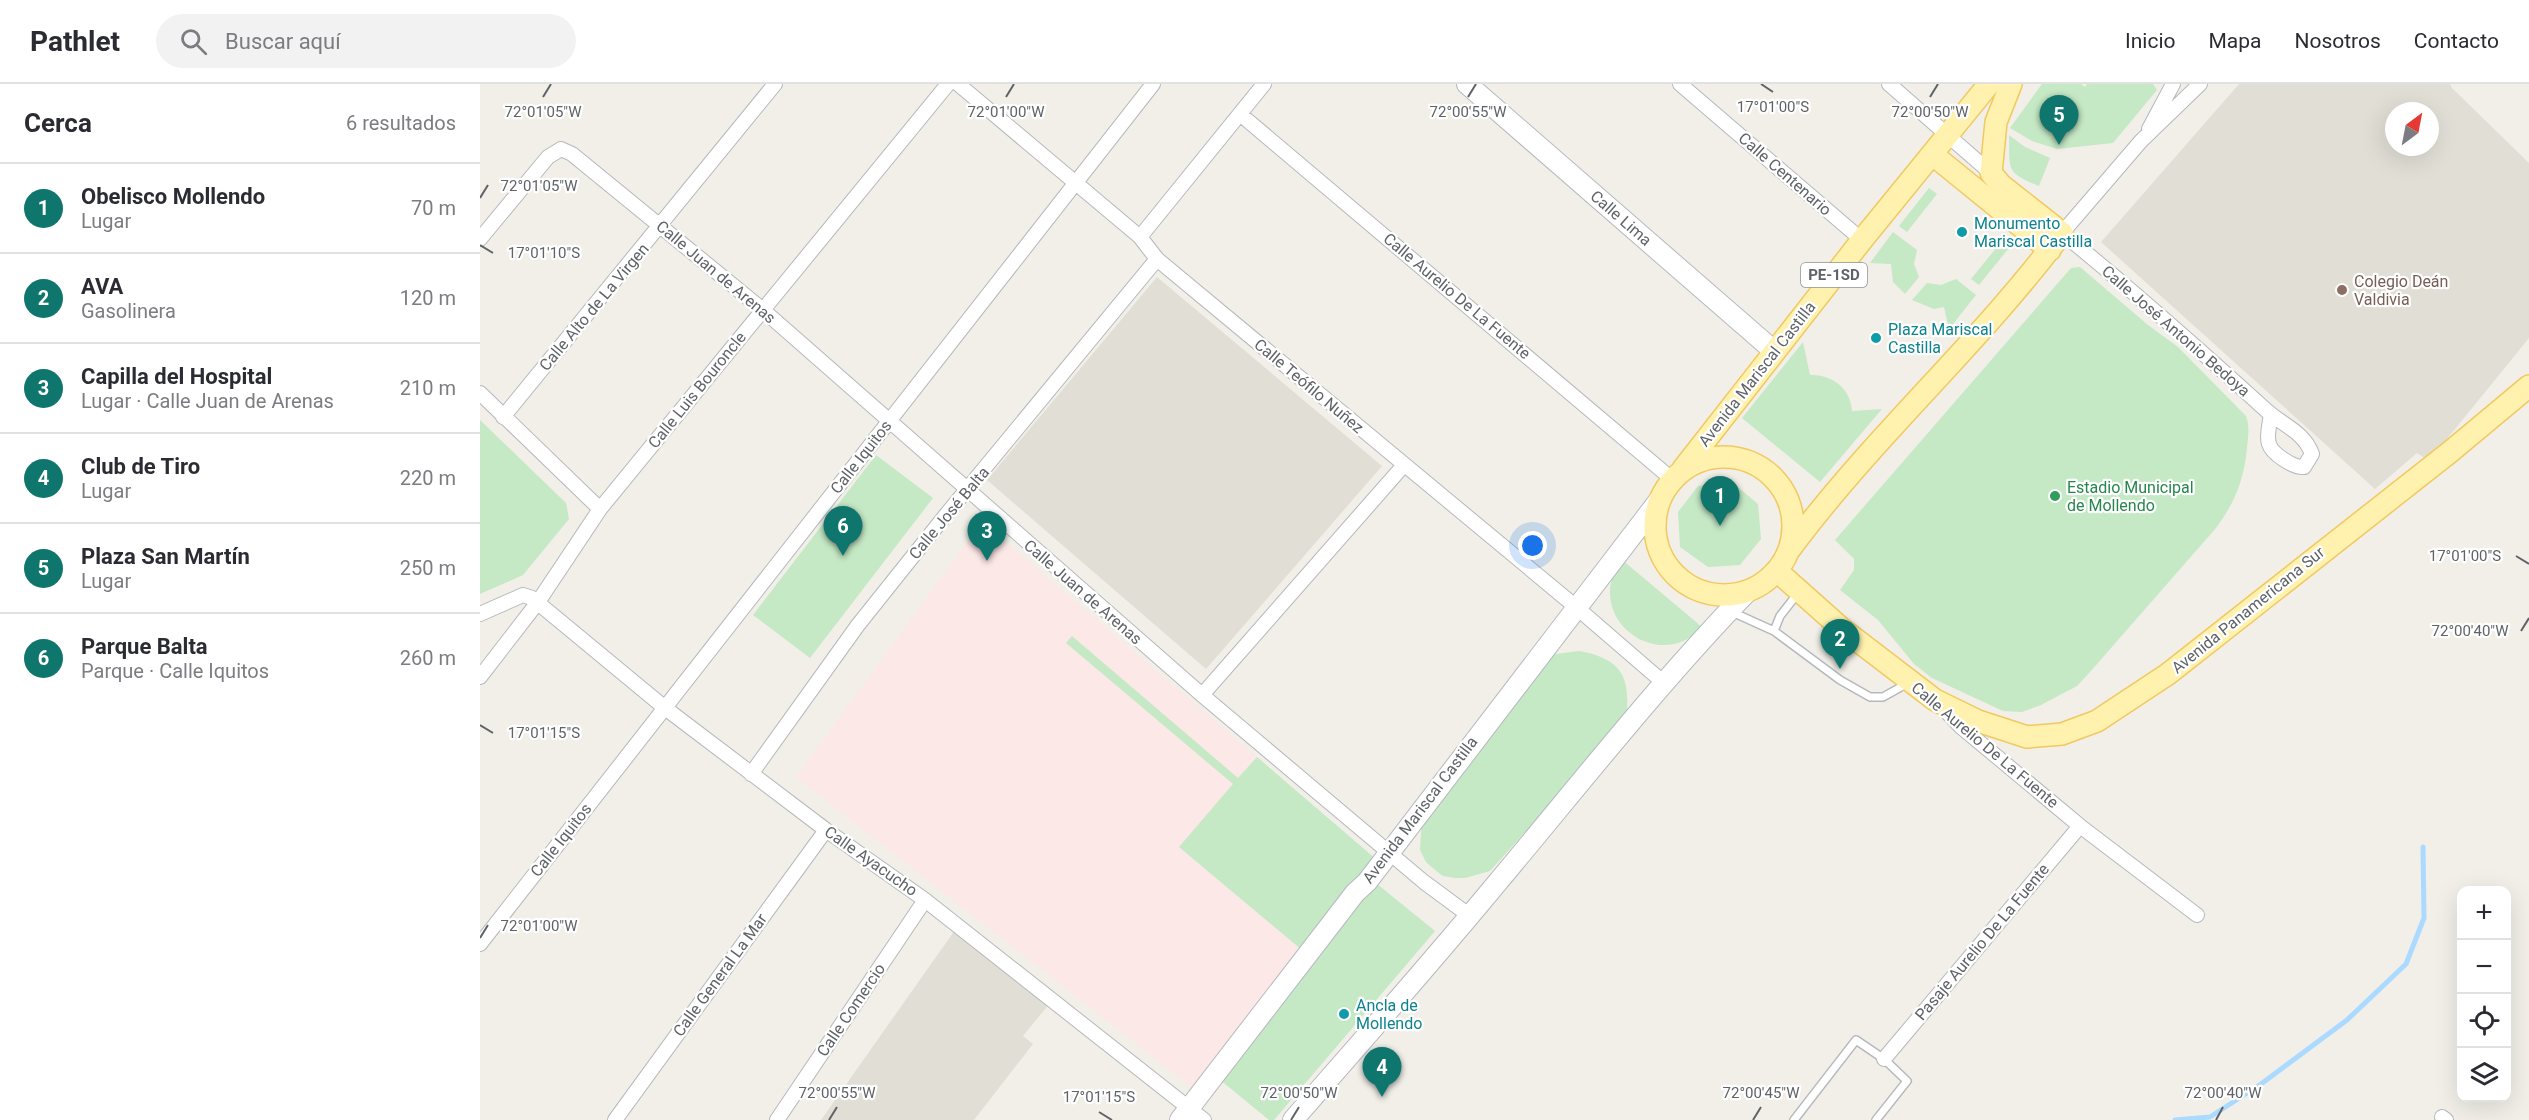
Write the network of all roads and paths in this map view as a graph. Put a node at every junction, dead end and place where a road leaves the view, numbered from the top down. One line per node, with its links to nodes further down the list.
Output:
1 (775, 84): 19 (street, Calle Alto de La Virgen)
2 (948, 84): 26 (street, Calle Luis Bouroncle)
3 (958, 84): 18 (street, Calle Teófilo Nuñez)
4 (1153, 84): 18 (street, Calle Iquitos)
5 (1264, 84): 13 (street)
6 (1467, 84): 27 (street, Calle Lima)
7 (1680, 84): 23 (street, Calle Centenario)
8 (1889, 84): 14 (street, Calle José Antonio Bedoya)
9 (1989, 84): 14 (main road, Avenida Mariscal Castilla / PE-1SD)
10 (2012, 84): 17 (main road)
11 (2173, 84): 15 (street)
12 (2200, 84): 15 (street)
13 (1240, 114): 21 (street); 34 (street, Calle Aurelio De La Fuente)
14 (1947, 134): 16 (main road, Avenida Mariscal Castilla / PE-1SD); 17 (street, Calle José Antonio Bedoya)
15 (2141, 141): 20 (street)
16 (1932, 154): 23 (main road, Avenida Mariscal Castilla / PE-1SD); 24 (main road)
17 (1991, 173): 20 (main road, Calle José Antonio Bedoya)
18 (1075, 182): 21 (street, Calle Teófilo Nuñez); 32 (street, Calle Iquitos)
19 (661, 226): 22 (street, Calle Juan de Arenas); 26 (street, Calle Juan de Arenas); 31 (street, Calle Alto de La Virgen)
20 (2062, 233): 24 (main road); 30 (street, Calle José Antonio Bedoya)
21 (1140, 237): 25 (street, Calle Teófilo Nuñez)
22 (480, 239)
23 (1862, 240): 27 (main road, Avenida Mariscal Castilla / PE-1SD)
24 (2050, 250): 38 (main road)
25 (1157, 259): 33 (street, Calle Teófilo Nuñez); 35 (street, Calle José Balta)
26 (763, 310): 32 (street, Calle Juan de Arenas); 37 (street, Calle Luis Bouroncle)
27 (1775, 352): 34 (main road, Avenida Mariscal Castilla / PE-1SD)
28 (2529, 386): 51 (main road, Avenida Panamericana Sur)
29 (480, 393): 31 (street)
30 (2271, 414)
31 (503, 417): 37 (street)
32 (888, 422): 35 (street, Calle Juan de Arenas); 52 (street, Calle Iquitos)
33 (1404, 465): 43 (street, Calle Teófilo Nuñez); 50 (street)
34 (1678, 474): 36 (main road); 38 (main road)
35 (967, 491): 50 (street, Calle Juan de Arenas); 53 (street, Calle José Balta)
36 (1660, 499): 40 (main road); 43 (street, Avenida Mariscal Castilla)
37 (600, 509): 42 (street, Calle Luis Bouroncle)
38 (1790, 549): 39 (main road)
39 (1777, 571): 40 (main road); 41 (main road, Calle Aurelio De La Fuente)
40 (1748, 591): 44 (street)
41 (1799, 591): 46 (lane); 48 (main road, Calle Aurelio De La Fuente)
42 (538, 602): 45 (street); 47 (street, Calle Luis Bouroncle); 52 (street, Calle Ayacucho)
43 (1576, 607): 49 (street, Calle Teófilo Nuñez); 56 (street, Avenida Mariscal Castilla)
44 (1729, 610): 46 (lane); 49 (street)
45 (480, 614)
46 (1774, 632): 48 (lane)
47 (480, 677)
48 (1910, 681): 51 (main road, Calle Aurelio De La Fuente)
49 (1664, 683): 58 (street)
50 (1202, 695): 56 (street, Calle Juan de Arenas)
51 (1935, 700): 54 (street, Calle Aurelio De La Fuente)
52 (665, 708): 53 (street, Calle Ayacucho); 60 (street, Calle Iquitos)
53 (751, 774): 55 (street, Calle Ayacucho)
54 (2080, 826): 59 (street, Calle Aurelio De La Fuente); 61 (street, Pasaje Aurelio De La Fuente)
55 (826, 830): 57 (street, Calle Ayacucho); 63 (street, Calle General La Mar)
56 (1390, 851): 58 (street, Calle Juan de Arenas); 62 (street, Avenida Mariscal Castilla)
57 (925, 900): 62 (street, Calle Ayacucho); 64 (street, Calle Comercio)
58 (1470, 915): 65 (street)
59 (2197, 915)
60 (480, 944)
61 (1884, 1059): 66 (lane); 67 (lane)
62 (1191, 1116)
63 (615, 1120)
64 (777, 1120)
65 (1293, 1120)
66 (1794, 1120)
67 (1876, 1120)

